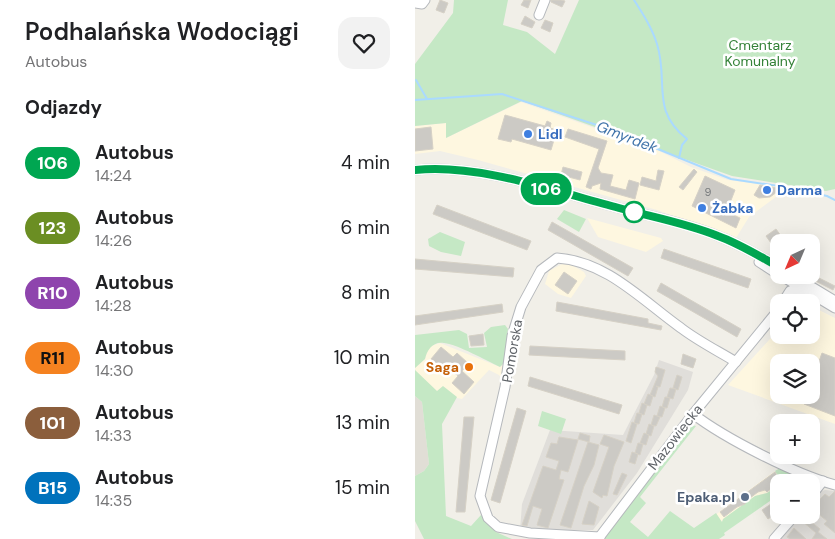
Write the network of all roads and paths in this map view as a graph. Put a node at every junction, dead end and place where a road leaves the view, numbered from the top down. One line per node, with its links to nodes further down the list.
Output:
1 (425, 0): 3 (street)
2 (545, 0): 4 (street)
3 (415, 3)
4 (539, 15)
5 (415, 170): 6 (street)
6 (731, 241): 7 (street); 8 (street)
7 (770, 262)
8 (770, 267)
9 (788, 284): 14 (street)
10 (796, 284): 13 (street)
11 (805, 284): 12 (street)
12 (810, 286): 13 (street); 18 (street)
13 (800, 287): 14 (street); 15 (street); 16 (street)
14 (790, 292)
15 (797, 294)
16 (812, 294)
17 (820, 299): 19 (street)
18 (835, 300)
19 (835, 308)
20 (770, 320): 22 (street, Mazowiecka)
21 (770, 325): 22 (street, Mazowiecka)
22 (756, 338): 23 (street, Mazowiecka)
23 (737, 362): 24 (street, Mazowiecka); 29 (street, Pomorska)
24 (693, 414): 25 (street); 29 (street, Mazowiecka)
25 (823, 481): 26 (street); 27 (street)
26 (820, 485)
27 (835, 485)
28 (787, 524): 30 (street)
29 (599, 538)
30 (774, 539)

